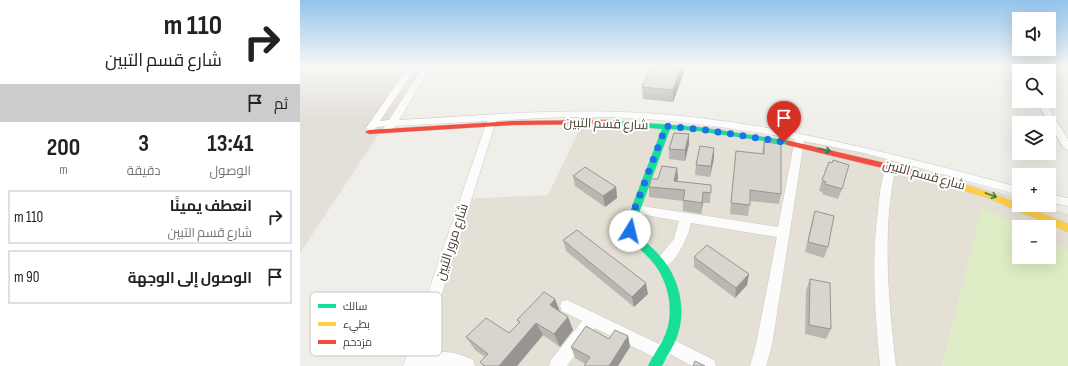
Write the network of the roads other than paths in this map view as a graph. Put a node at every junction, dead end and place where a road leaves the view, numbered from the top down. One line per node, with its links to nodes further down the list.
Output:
1 (401, 84): 6 (street, شارع قسم التبين)
2 (416, 84): 6 (street)
3 (1044, 108): 8 (street)
4 (491, 122): 5 (street, شارع قسم التبين); 6 (street, شارع قسم التبين); 7 (street, شارع قسم التبين); 18 (street, شارع مرور التبين)
5 (666, 126): 7 (street, شارع قسم التبين); 13 (street)
6 (389, 128)
7 (799, 141): 9 (street, شارع قسم التبين, one-way to 9); 10 (street, شارع قسم التبين); 16 (street)
8 (1068, 147)
9 (891, 166): 15 (street, شارع قسم التبين, one-way to 15); 29 (street)
10 (1012, 189)
11 (1056, 199): 12 (street)
12 (1068, 202)
13 (635, 208): 14 (street); 17 (street)
14 (686, 217): 16 (street); 17 (street)
15 (1068, 228)
16 (784, 233): 28 (street)
17 (661, 263): 21 (street)
18 (435, 292)
19 (567, 306): 20 (street)
20 (593, 319): 21 (street); 26 (street)
21 (661, 354): 27 (street)
22 (414, 356): 23 (street, شارع مرور التبين)
23 (411, 366)
24 (420, 366): 25 (street)
25 (467, 366)
26 (557, 366)
27 (708, 366)
28 (758, 366)
29 (888, 366)

